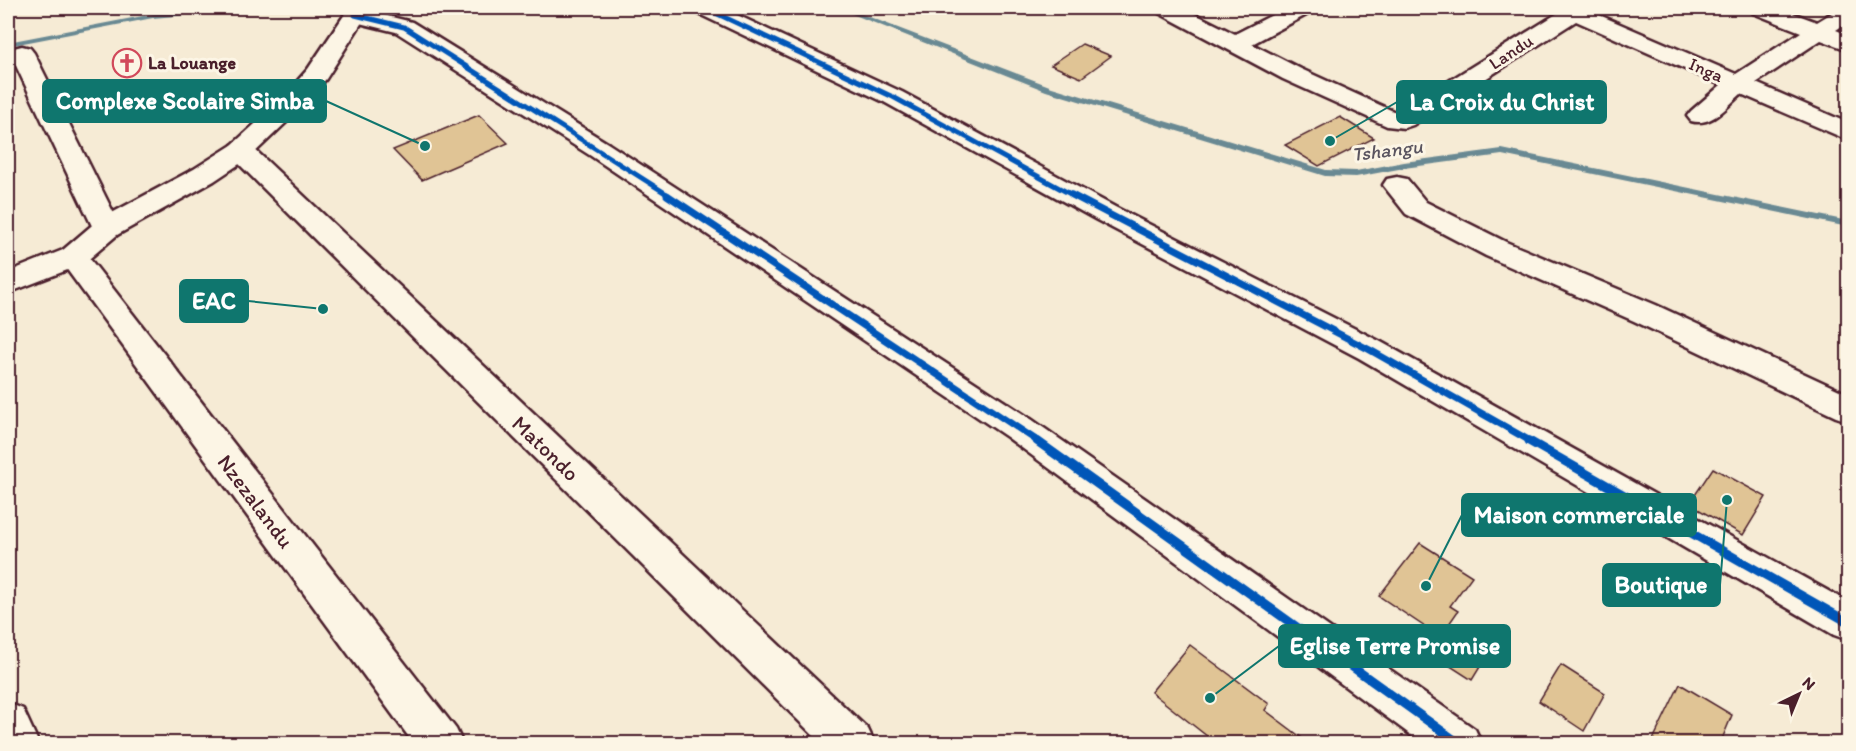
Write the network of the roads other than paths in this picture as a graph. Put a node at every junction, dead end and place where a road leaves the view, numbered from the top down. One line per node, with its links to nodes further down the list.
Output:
1 (705, 8): 21 (street)
2 (1167, 8): 9 (street)
3 (1302, 8): 9 (street)
4 (1761, 8): 8 (street)
5 (1573, 9): 9 (street, Landu); 12 (street, Inga)
6 (357, 11): 15 (street); 26 (street)
7 (1848, 12): 8 (street)
8 (1820, 32): 10 (street); 12 (street)
9 (1236, 43)
10 (1848, 43)
11 (22, 53): 17 (street)
12 (1738, 84): 13 (street); 14 (street, Inga)
13 (1701, 116)
14 (1848, 132)
15 (241, 152): 17 (street); 25 (street, Matondo)
16 (1397, 185): 20 (street)
17 (107, 228): 18 (street)
18 (72, 257): 19 (street); 24 (street, Nzezalandu)
19 (8, 283)
20 (1848, 408)
21 (1848, 622)
22 (8, 724): 23 (street)
23 (17, 744)
24 (441, 744)
25 (853, 744)
26 (1460, 744)

